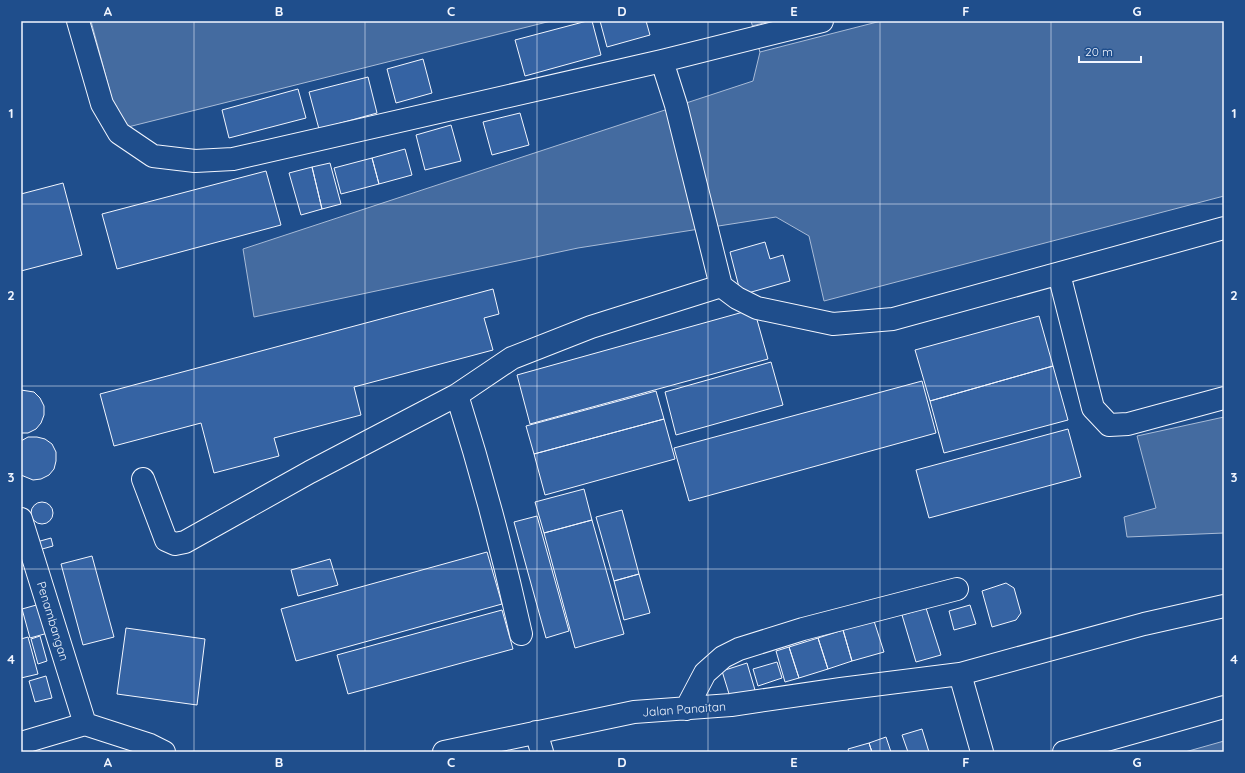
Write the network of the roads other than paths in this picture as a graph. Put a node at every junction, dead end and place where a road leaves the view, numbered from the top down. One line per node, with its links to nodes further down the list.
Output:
1 (78, 21): 3 (lane)
2 (822, 21): 3 (lane)
3 (662, 61): 6 (lane)
4 (1224, 228): 5 (lane)
5 (1059, 274): 6 (lane); 8 (lane)
6 (721, 286): 7 (lane)
7 (457, 395): 9 (lane); 13 (lane)
8 (1224, 398)
9 (143, 479)
10 (21, 518): 17 (lane, Penambangan)
11 (957, 589): 16 (lane)
12 (1224, 606): 14 (lane, Jalan Panaitan)
13 (521, 634)
14 (960, 674): 16 (lane, Jalan Panaitan); 23 (lane)
15 (1224, 707): 24 (lane)
16 (686, 709): 18 (lane, Jalan Panaitan)
17 (85, 724): 19 (lane); 20 (lane)
18 (536, 732): 21 (lane, Jalan Panaitan); 22 (lane)
19 (21, 743)
20 (164, 752)
21 (444, 752)
22 (542, 752)
23 (982, 752)
24 (1064, 752)

